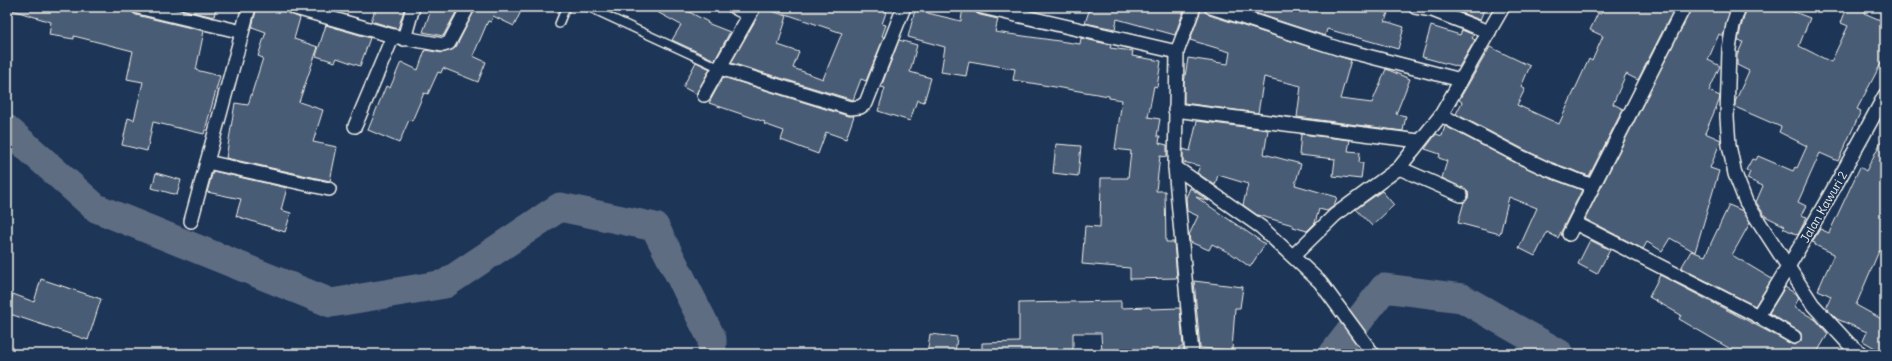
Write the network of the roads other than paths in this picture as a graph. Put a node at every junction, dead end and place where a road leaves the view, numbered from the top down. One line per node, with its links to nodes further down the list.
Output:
1 (138, 7): 19 (street)
2 (249, 7): 19 (street)
3 (292, 7): 21 (street)
4 (413, 7): 21 (street)
5 (468, 7): 21 (street)
6 (566, 7): 18 (lane)
7 (588, 7): 23 (lane)
8 (734, 7): 17 (street)
9 (904, 7): 23 (street)
10 (982, 7): 22 (street)
11 (1194, 7): 22 (street)
12 (1211, 7): 24 (street)
13 (1415, 7): 20 (street)
14 (1503, 7): 20 (street)
15 (1684, 7): 34 (street)
16 (1739, 7): 39 (street)
17 (752, 11): 23 (street)
18 (559, 24)
19 (242, 32): 31 (street)
20 (1489, 32): 24 (street)
21 (399, 38): 29 (street)
22 (1177, 52): 27 (street)
23 (720, 68): 25 (street)
24 (1461, 80): 28 (street)
25 (704, 95)
26 (1885, 95): 39 (street, Jalan Kawuri 2)
27 (1175, 110): 30 (street); 32 (street)
28 (1441, 115): 30 (street); 34 (street)
29 (355, 126)
30 (1419, 141): 33 (street)
31 (207, 162): 35 (street); 37 (street)
32 (1175, 167): 38 (street); 42 (street)
33 (1399, 168): 36 (street); 38 (street)
34 (1593, 186): 40 (street)
35 (329, 189)
36 (1461, 195)
37 (191, 221)
38 (1293, 256): 43 (street)
39 (1789, 267): 40 (street, Jalan Kawuri 2); 44 (street)
40 (1758, 316): 41 (street)
41 (1794, 337)
42 (1192, 354)
43 (1374, 354)
44 (1862, 354)

